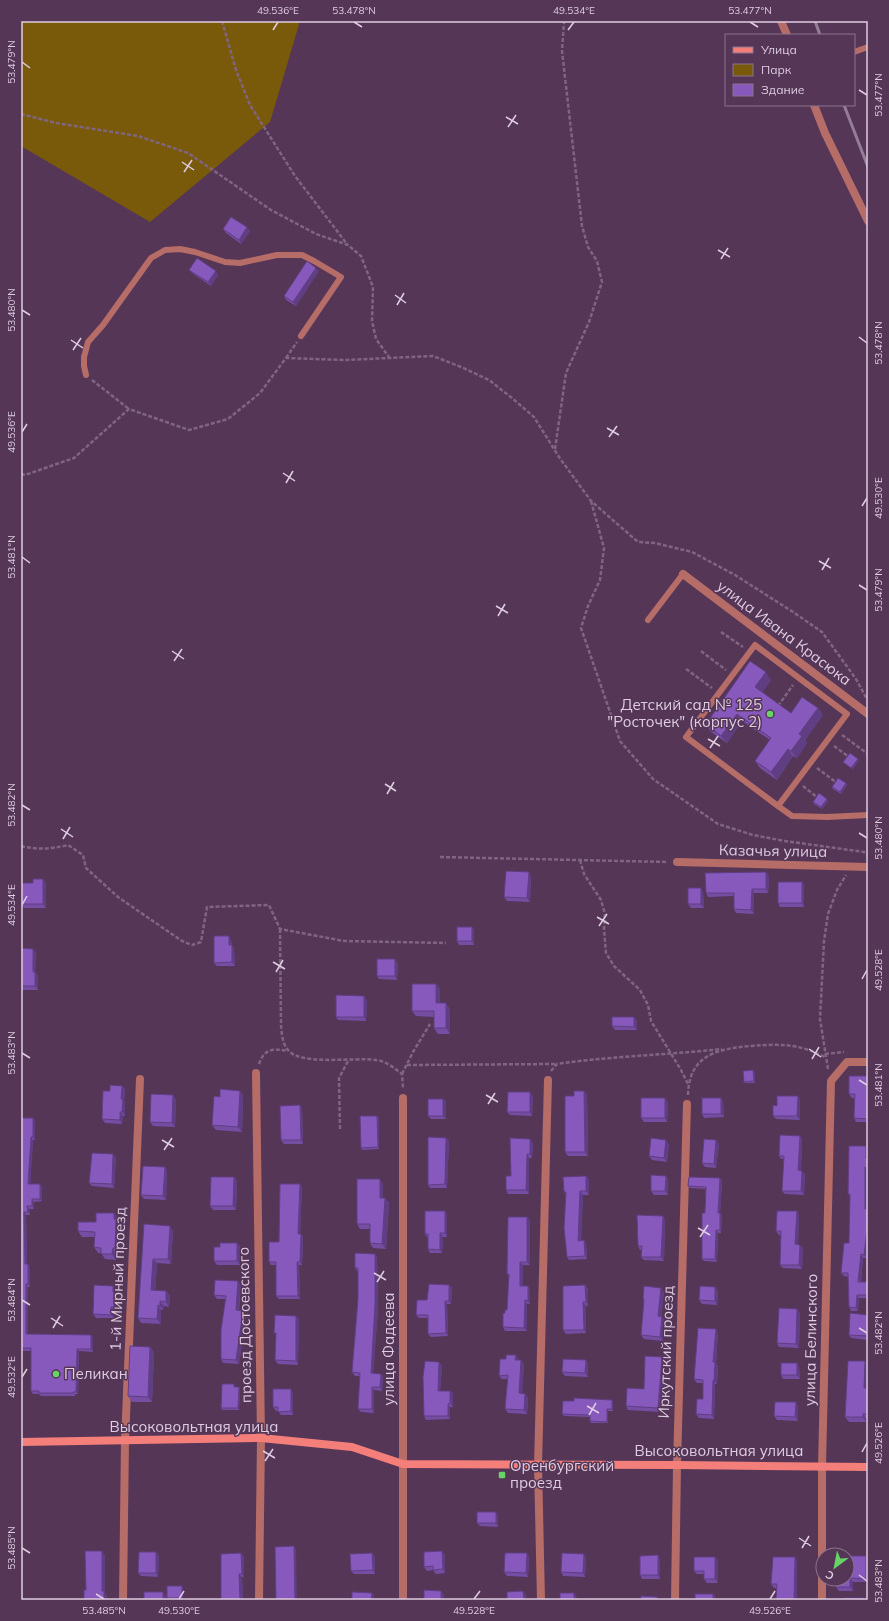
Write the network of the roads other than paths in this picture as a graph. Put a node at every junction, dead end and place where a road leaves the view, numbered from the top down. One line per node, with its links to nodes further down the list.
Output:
1 (781, 21): 2 (street)
2 (787, 34)
3 (868, 47): 4 (lane)
4 (855, 52)
5 (814, 106): 6 (street)
6 (868, 221)
7 (301, 336): 8 (lane)
8 (86, 375)
9 (683, 574): 10 (lane); 11 (street, улица Ивана Красюка)
10 (648, 620)
11 (868, 714)
12 (778, 806): 12 (lane); 13 (lane)
13 (868, 815)
14 (677, 862): 15 (street, Казачья улица)
15 (868, 867)
16 (868, 1062): 28 (street, улица Белинского)
17 (256, 1073): 22 (street, проезд Достоевского)
18 (140, 1079): 23 (street, 1-й Мирный проезд)
19 (548, 1080): 26 (street)
20 (403, 1098): 25 (street, улица Фадеева)
21 (687, 1104): 27 (street, Иркутский проезд)
22 (260, 1438): 23 (street, Высоковольтная улица); 25 (street, Высоковольтная улица); 31 (street, проезд Достоевского)
23 (125, 1441): 24 (street, Высоковольтная улица); 30 (street, 1-й Мирный проезд)
24 (21, 1442)
25 (403, 1464): 26 (street, Высоковольтная улица); 32 (street, улица Фадеева)
26 (538, 1465): 27 (street, Высоковольтная улица); 33 (street)
27 (677, 1465): 28 (street, Высоковольтная улица); 34 (street, Иркутский проезд)
28 (822, 1466): 29 (street, Высоковольтная улица); 35 (street, улица Белинского)
29 (868, 1467)
30 (123, 1600)
31 (259, 1600)
32 (403, 1600)
33 (541, 1600)
34 (675, 1600)
35 (822, 1600)

